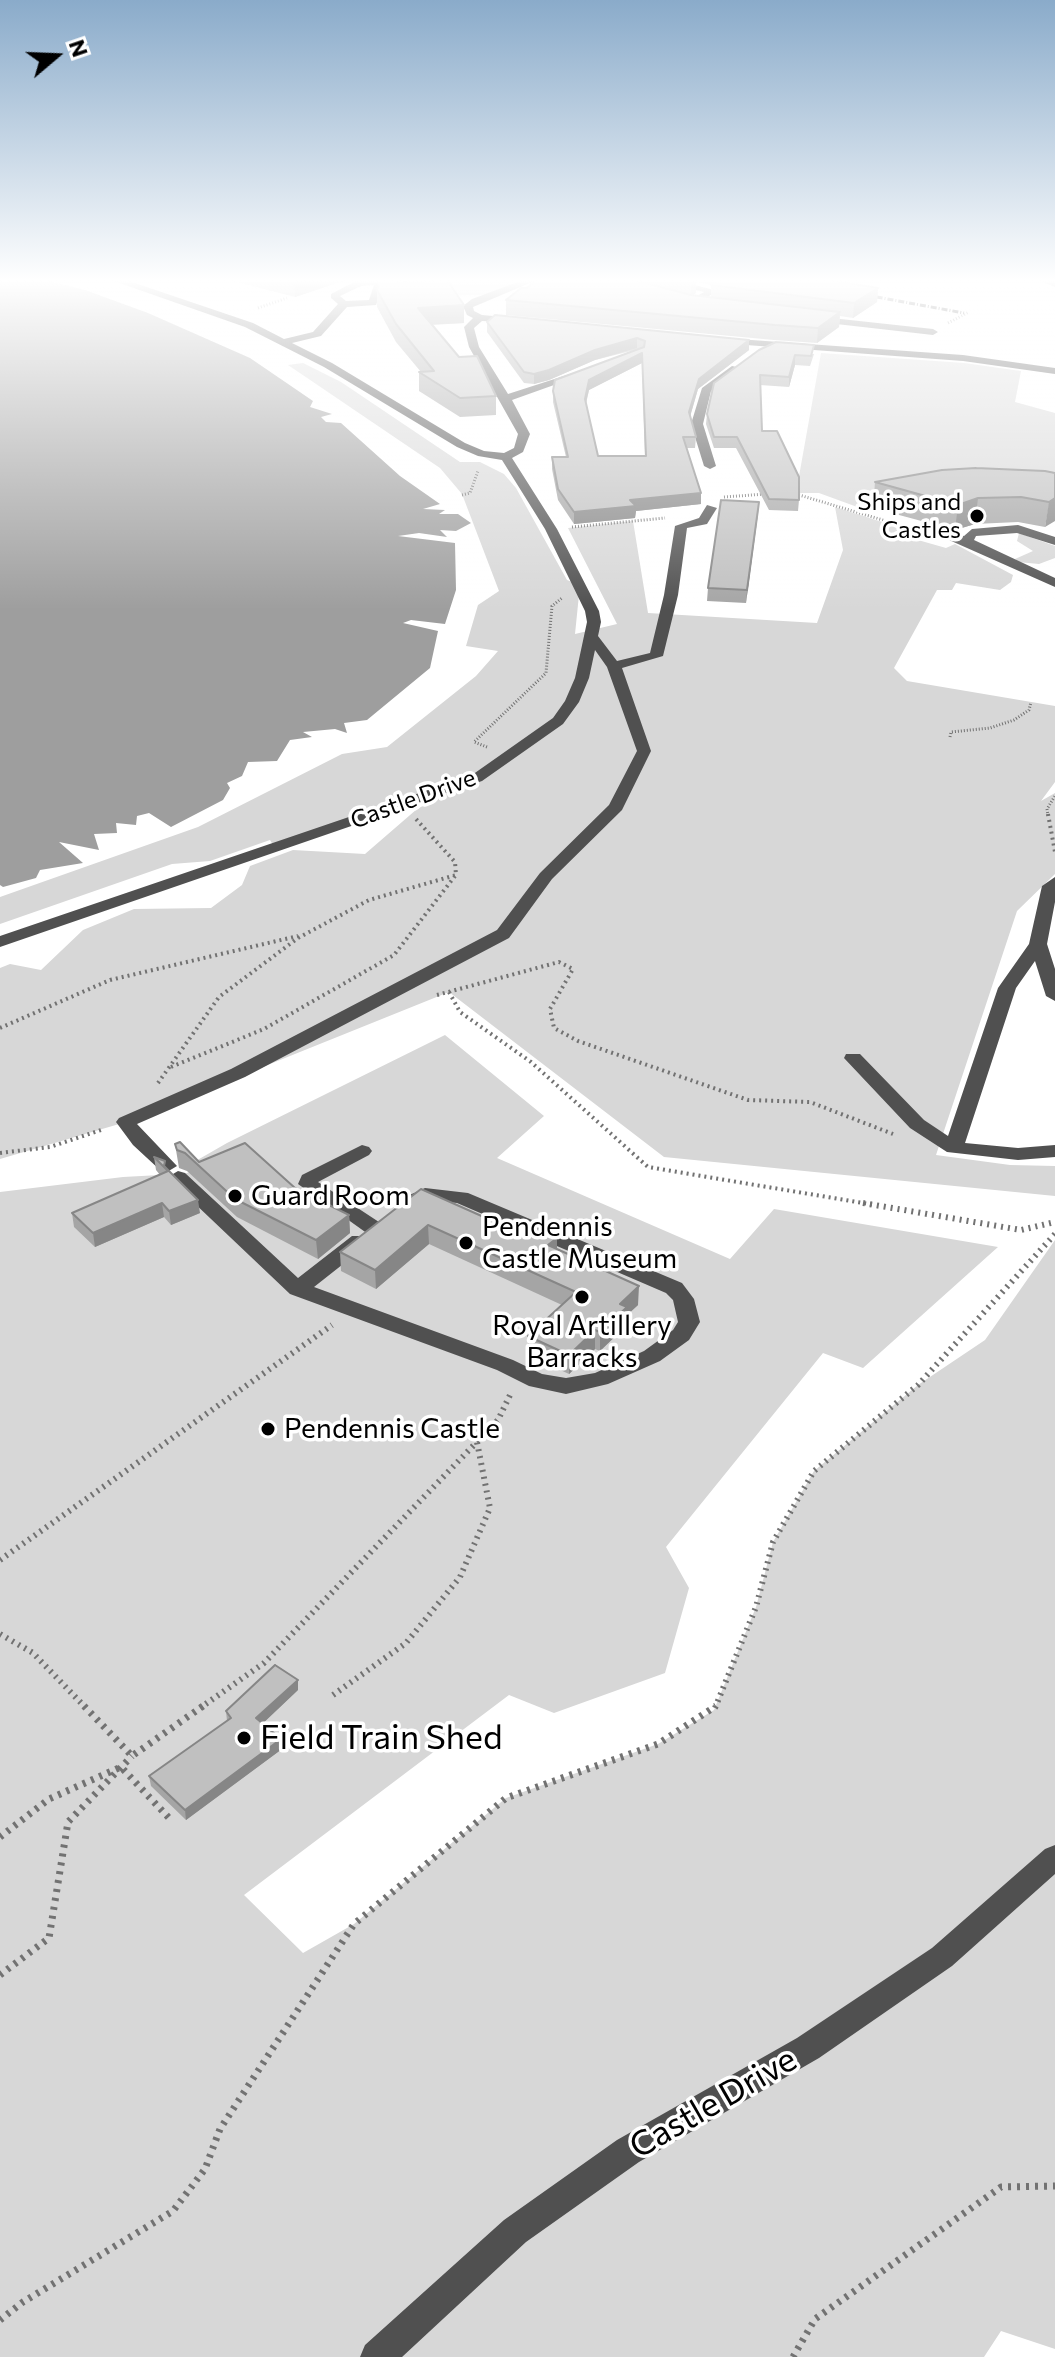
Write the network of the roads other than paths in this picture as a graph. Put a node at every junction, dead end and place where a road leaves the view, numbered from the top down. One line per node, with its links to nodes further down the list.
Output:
1 (371, 390): 6 (street)
2 (499, 390): 5 (street)
3 (537, 390): 5 (street)
4 (706, 390): 7 (street)
5 (505, 399): 6 (street)
6 (506, 457): 13 (street, Castle Drive)
7 (710, 466)
8 (711, 503): 14 (street)
9 (937, 532): 10 (street)
10 (967, 541): 11 (street); 12 (street)
11 (1055, 541)
12 (1052, 577)
13 (591, 636): 14 (street); 16 (street, Castle Drive)
14 (614, 666): 24 (street)
15 (1055, 882): 17 (street)
16 (0, 942)
17 (1038, 944): 18 (street); 20 (street)
18 (1055, 996)
19 (853, 1058): 20 (street)
20 (954, 1148): 22 (street)
21 (362, 1151): 23 (street)
22 (1055, 1151)
23 (375, 1229): 24 (street); 24 (street)
24 (298, 1289)
25 (1055, 1857): 26 (street, Castle Drive)
26 (377, 2357)

